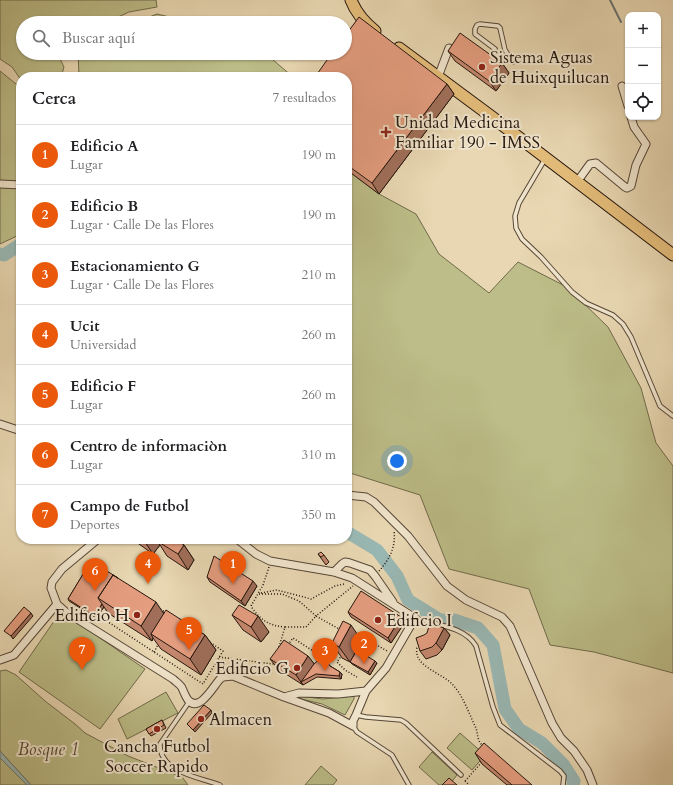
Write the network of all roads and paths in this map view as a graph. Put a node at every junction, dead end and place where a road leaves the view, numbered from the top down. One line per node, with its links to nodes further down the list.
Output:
1 (351, 0): 5 (main road)
2 (449, 48): 5 (street)
3 (495, 50): 4 (lane)
4 (513, 62)
5 (438, 77): 9 (main road)
6 (622, 86): 7 (street)
7 (625, 96)
8 (632, 120): 10 (street)
9 (545, 158): 10 (main road); 14 (lane)
10 (577, 182): 13 (main road)
11 (0, 184): 12 (street)
12 (16, 185)
13 (673, 255)
14 (673, 416)
15 (0, 424): 16 (street)
16 (16, 429)
17 (352, 496): 18 (street)
18 (392, 521): 22 (path); 57 (street)
19 (92, 544): 26 (street)
20 (243, 544): 21 (street)
21 (270, 561): 23 (street); 25 (path)
22 (382, 568)
23 (334, 572): 24 (street); 27 (street)
24 (360, 582): 25 (path); 27 (street); 28 (path)
25 (259, 594): 28 (path); 30 (path)
26 (57, 604): 43 (street); 47 (street)
27 (397, 607): 29 (street)
28 (316, 616): 30 (path); 31 (path)
29 (415, 618): 45 (street); 56 (lane)
30 (285, 627): 35 (path)
31 (344, 632)
32 (352, 636): 39 (path)
33 (162, 639): 38 (path)
34 (420, 647): 50 (path)
35 (279, 648)
36 (345, 649): 44 (path)
37 (285, 650): 41 (path)
38 (154, 652): 40 (path); 40 (path)
39 (390, 652)
40 (219, 657): 42 (path)
41 (325, 658)
42 (275, 659)
43 (0, 660)
44 (357, 677)
45 (366, 691): 46 (street); 48 (street)
46 (284, 697): 47 (street); 49 (street)
47 (189, 702): 53 (lane)
48 (356, 714): 49 (street); 52 (lane)
49 (353, 726): 54 (lane)
50 (485, 749)
51 (484, 759): 55 (path)
52 (461, 775)
53 (220, 785)
54 (410, 785)
55 (469, 785)
56 (563, 785)
57 (593, 785)

